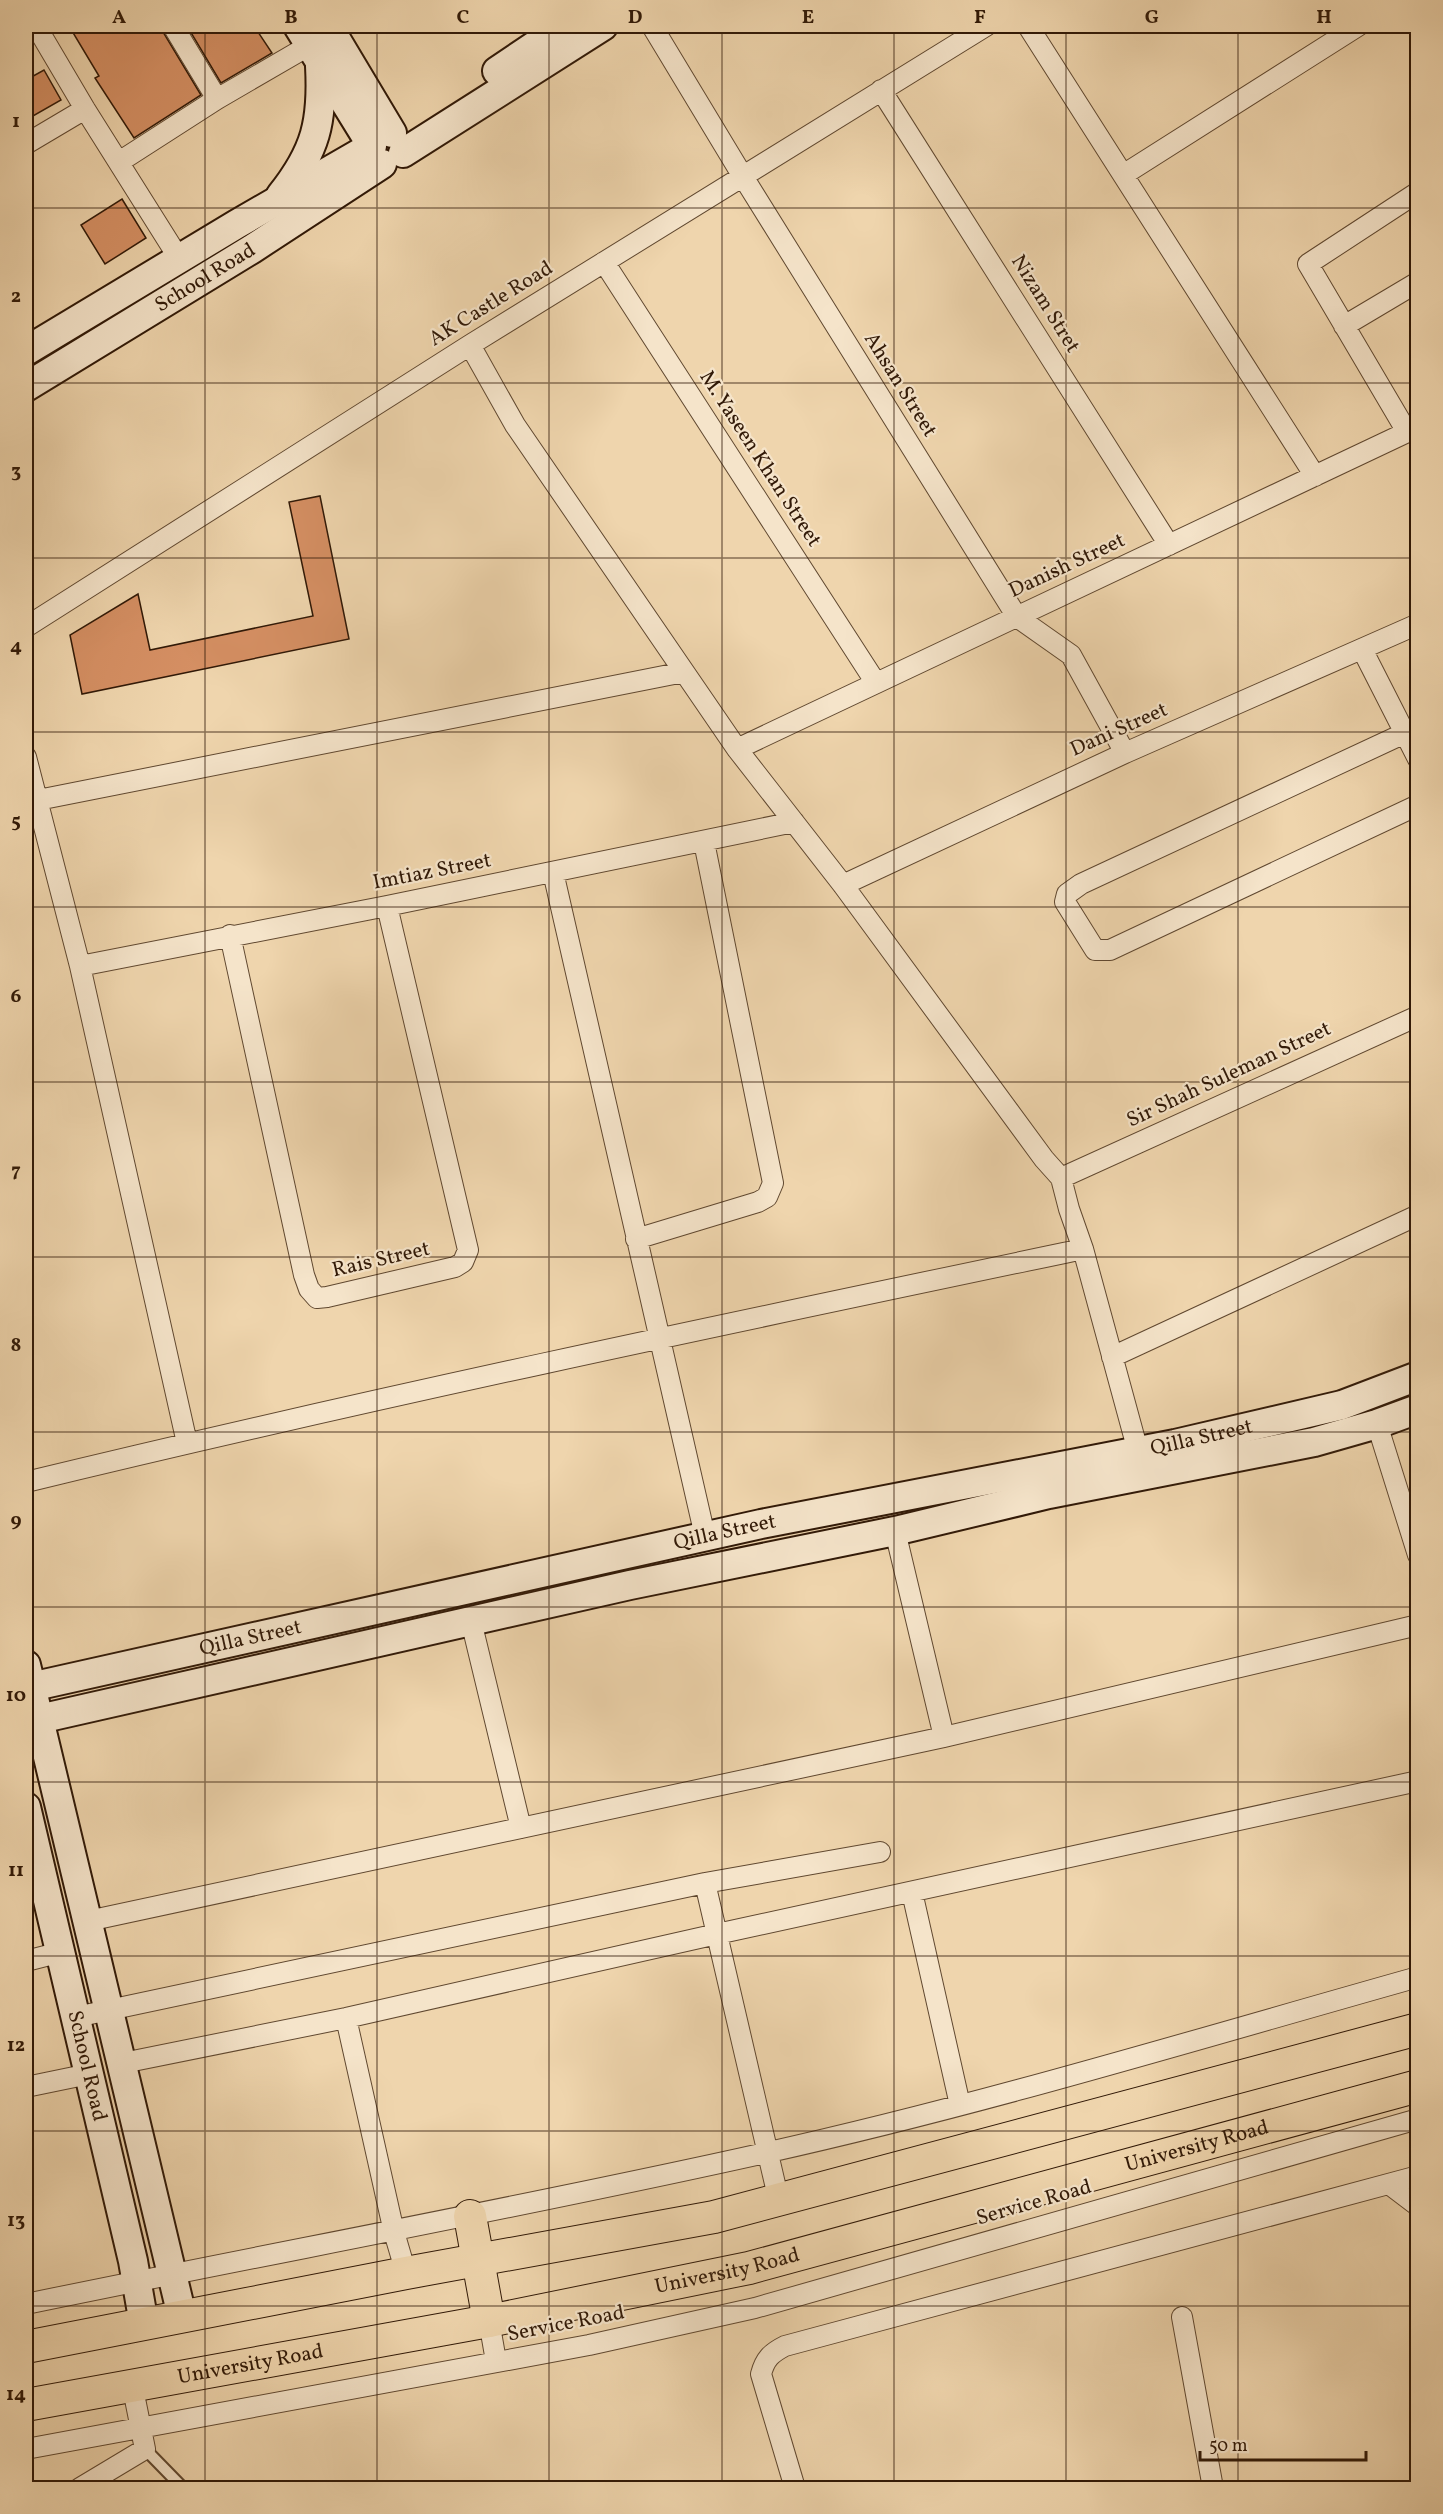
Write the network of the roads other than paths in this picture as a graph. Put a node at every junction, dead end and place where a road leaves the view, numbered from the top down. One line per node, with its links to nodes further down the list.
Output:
1 (36, 26): 12 (street)
2 (173, 26): 11 (street)
3 (564, 26): 14 (street, School Road)
4 (603, 26): 14 (street, School Road)
5 (652, 26): 16 (street, Ahsan Street)
6 (986, 26): 10 (street, AK Castle Road)
7 (1028, 26): 17 (street)
8 (1359, 26): 17 (street)
9 (314, 40): 11 (street); 14 (street); 14 (street); 19 (street)
10 (881, 90): 16 (street, AK Castle Road); 31 (street, Nizam Stret)
11 (217, 99): 15 (street)
12 (85, 109): 13 (street); 15 (street)
13 (26, 144)
14 (389, 147): 19 (street, School Road); 21 (street, School Road)
15 (119, 162): 22 (street)
16 (742, 175): 23 (street, AK Castle Road); 32 (street, Ahsan Street)
17 (1123, 175): 30 (street)
18 (1418, 192): 25 (street)
19 (276, 201): 20 (street, School Road)
20 (237, 224): 21 (street); 22 (street, School Road)
21 (252, 249): 28 (street, School Road)
22 (180, 260): 27 (street, School Road)
23 (604, 262): 26 (street, AK Castle Road); 37 (street, M. Yaseen Khan Street)
24 (1418, 282): 25 (street)
25 (1344, 326): 29 (street)
26 (470, 345): 34 (street, AK Castle Road); 36 (street)
27 (26, 351)
28 (26, 387)
29 (1412, 430): 30 (street, Danish Street)
30 (1315, 476): 31 (street, Danish Street)
31 (1169, 545): 32 (street, Danish Street)
32 (1017, 616): 37 (street, Danish Street); 40 (street, Ahsan Street)
33 (1418, 624): 35 (street, Dani Street)
34 (26, 627)
35 (1362, 649): 38 (street); 40 (street, Dani Street)
36 (684, 672): 39 (street); 43 (street)
37 (876, 683): 39 (street, Danish Street)
38 (1405, 733): 42 (street); 44 (street)
39 (737, 749): 45 (street)
40 (1125, 753): 48 (street, Dani Street)
41 (26, 757): 43 (street)
42 (1418, 759)
43 (38, 800): 51 (street)
44 (1418, 805)
45 (794, 822): 46 (street, Imtiaz Street); 48 (street)
46 (704, 842): 47 (street, Imtiaz Street); 55 (street)
47 (553, 872): 49 (street, Imtiaz Street); 55 (street)
48 (843, 885): 53 (street)
49 (387, 906): 50 (street, Imtiaz Street); 50 (street, Rais Street)
50 (230, 935): 51 (street, Imtiaz Street)
51 (80, 966): 62 (street)
52 (1418, 1016): 53 (street, Sir Shah Suleman Street)
53 (1061, 1178): 56 (street)
54 (1418, 1215): 58 (street)
55 (636, 1239): 57 (street)
56 (1083, 1249): 57 (street); 58 (street)
57 (659, 1338): 62 (street); 66 (street)
58 (1112, 1357): 63 (street)
59 (1418, 1376): 63 (street, Qilla Street)
60 (1418, 1409): 61 (street, Qilla Street)
61 (1377, 1424): 65 (street, Qilla Street); 67 (street)
62 (187, 1443): 64 (street)
63 (1138, 1451): 66 (street, Qilla Street)
64 (26, 1482)
65 (895, 1531): 68 (street, Qilla Street); 72 (street)
66 (705, 1536): 70 (street, Qilla Street)
67 (1418, 1555)
68 (471, 1621): 71 (street, Qilla Street); 75 (street)
69 (1418, 1626): 72 (street)
70 (27, 1680): 71 (street)
71 (32, 1720): 79 (street)
72 (944, 1737): 75 (street)
73 (1418, 1781): 78 (street)
74 (26, 1808): 81 (street, School Road)
75 (521, 1828): 79 (street)
76 (880, 1852): 77 (street)
77 (705, 1883): 80 (street); 84 (street)
78 (912, 1892): 80 (street); 92 (street)
79 (88, 1921): 84 (street)
80 (717, 1934): 86 (street); 94 (street)
81 (61, 1952): 82 (street); 85 (street, School Road)
82 (26, 1961)
83 (1418, 1977): 92 (street)
84 (109, 2010): 85 (street); 88 (street)
85 (76, 2017): 89 (street, School Road)
86 (346, 2018): 88 (street); 100 (street)
87 (1418, 2029): 97 (main road)
88 (123, 2062): 103 (street)
89 (89, 2074): 91 (street); 104 (street, School Road)
90 (1418, 2086): 108 (main road, University Road)
91 (26, 2087)
92 (960, 2105): 94 (street)
93 (1418, 2119): 111 (street, Service Road)
94 (768, 2152): 97 (street); 99 (street)
95 (1418, 2176): 96 (street)
96 (1389, 2184): 98 (street); 119 (street)
97 (779, 2201): 101 (main road)
98 (1418, 2206)
99 (470, 2216): 100 (street); 101 (main road)
100 (394, 2232): 102 (street); 103 (street)
101 (478, 2260): 102 (main road); 108 (main road)
102 (406, 2273): 106 (main road)
103 (172, 2274): 104 (street); 106 (street)
104 (136, 2281): 105 (street); 109 (street, School Road)
105 (26, 2304)
106 (182, 2316): 109 (main road)
107 (1182, 2317): 120 (street)
108 (489, 2321): 111 (street); 112 (main road, University Road)
109 (144, 2324): 110 (main road)
110 (26, 2347)
111 (496, 2361): 114 (street, Service Road)
112 (132, 2384): 113 (main road, University Road); 114 (street)
113 (26, 2404)
114 (142, 2427): 115 (street, Service Road); 116 (street)
115 (26, 2449)
116 (145, 2450): 117 (street); 118 (lane)
117 (80, 2488)
118 (183, 2488)
119 (795, 2488)
120 (1213, 2488)

